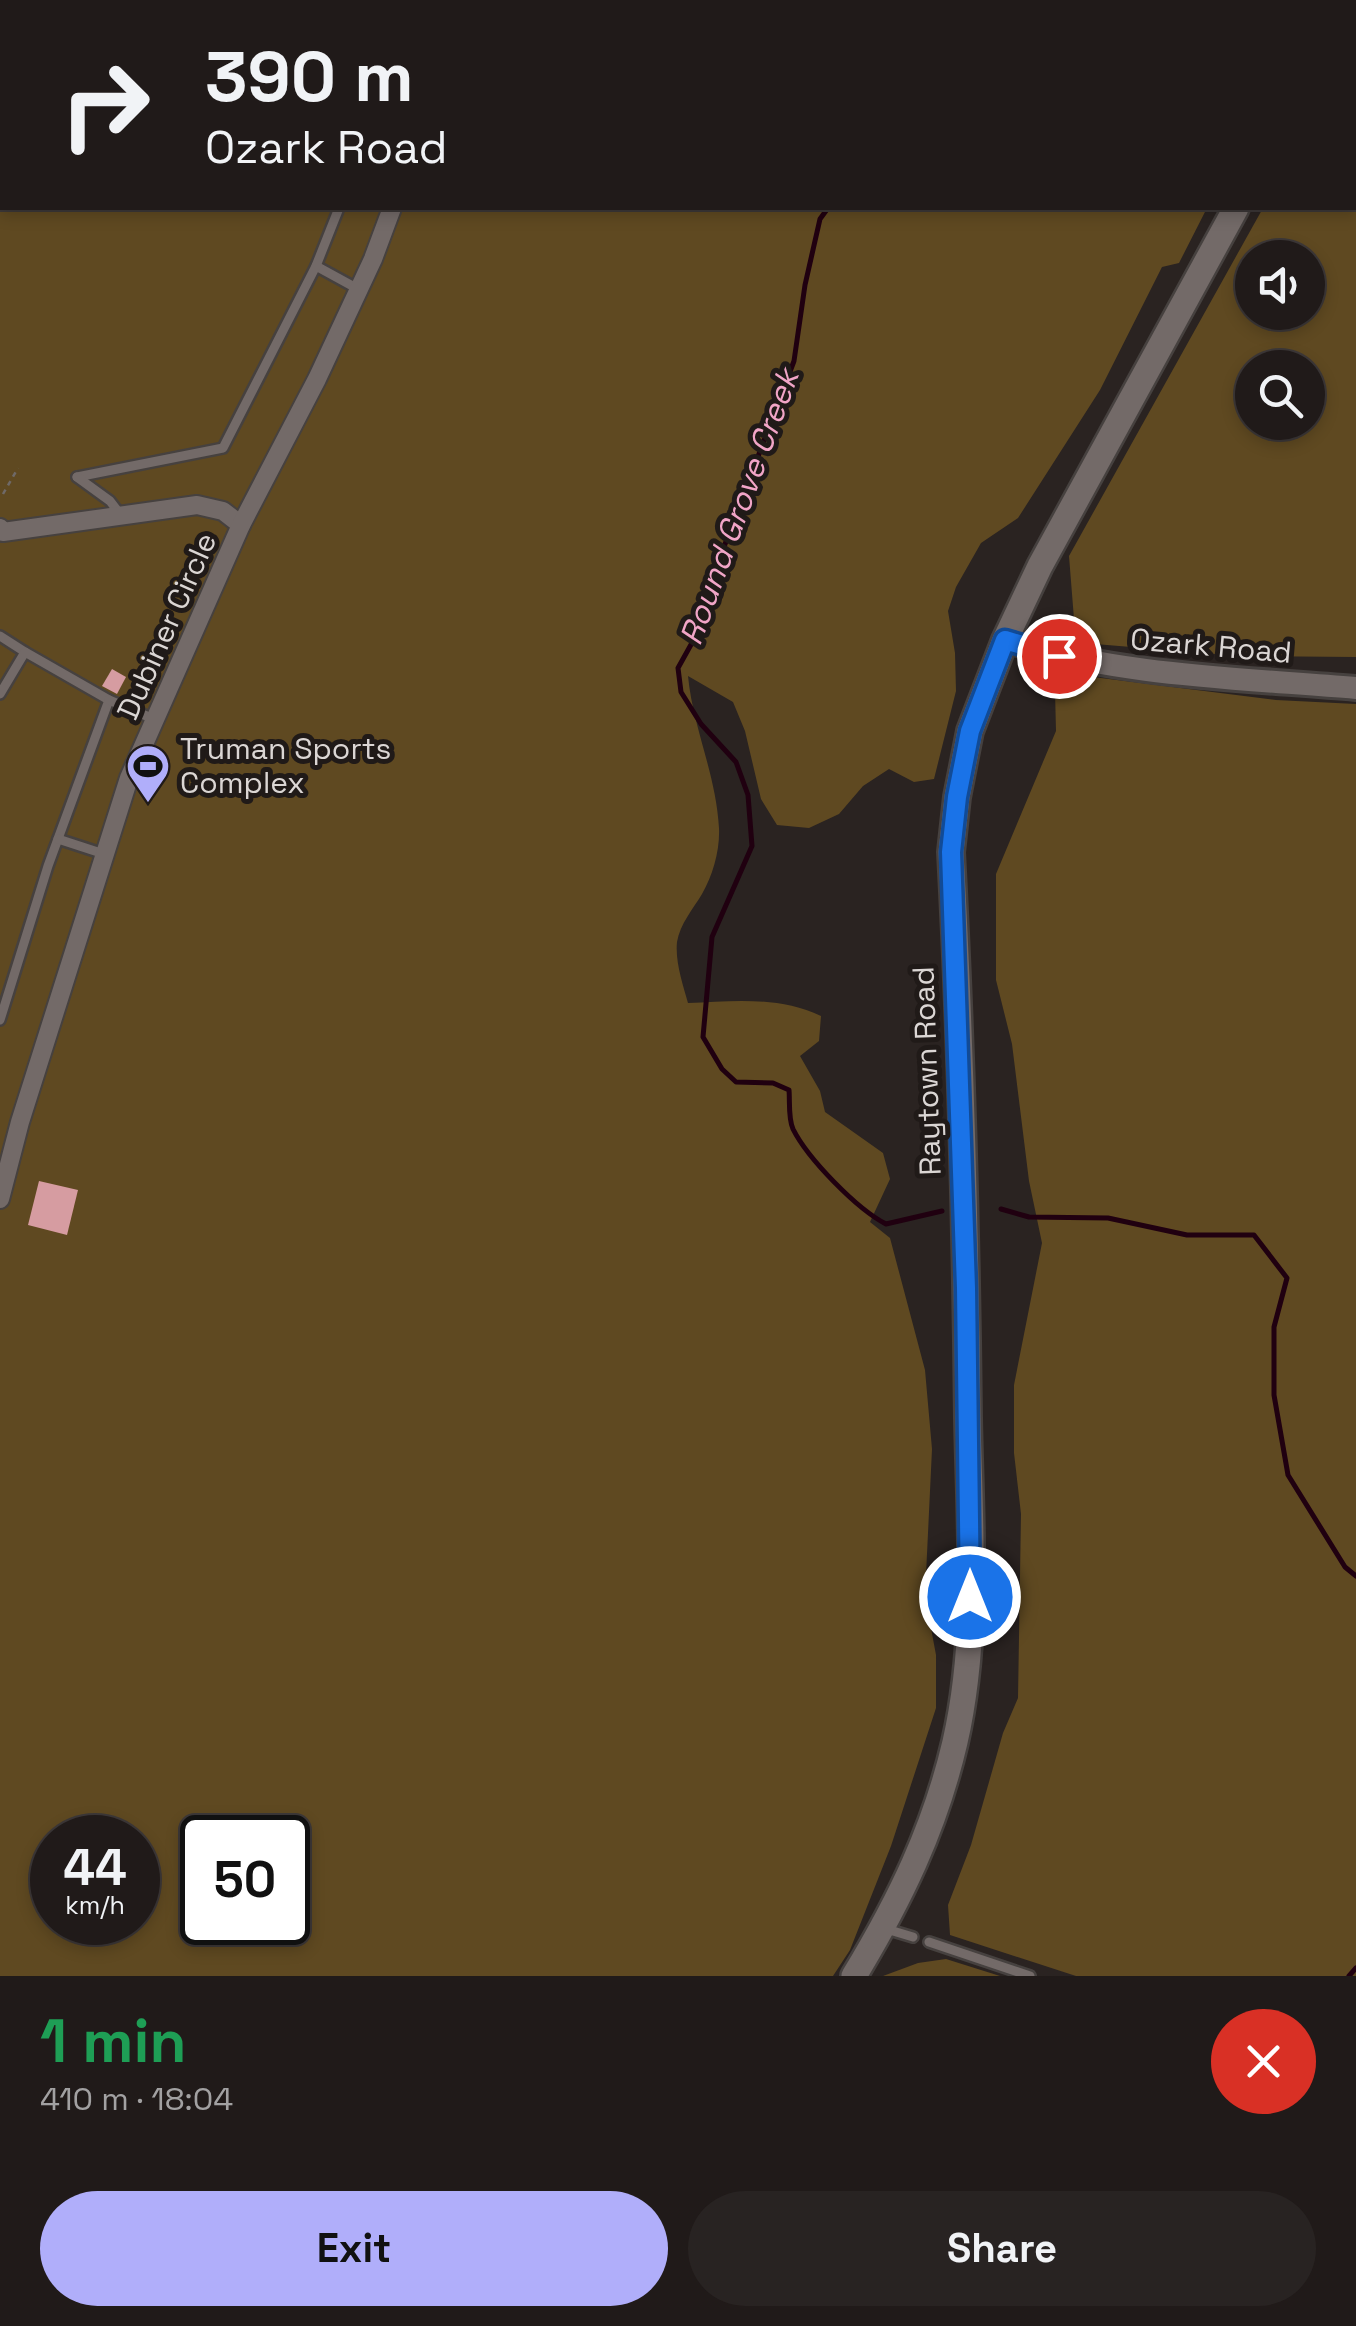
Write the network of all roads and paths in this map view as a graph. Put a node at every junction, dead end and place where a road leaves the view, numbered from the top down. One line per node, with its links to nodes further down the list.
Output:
1 (338, 210): 4 (lane)
2 (391, 210): 5 (street, Dubiner Circle)
3 (1235, 210): 12 (main road, Raytown Road)
4 (316, 266): 5 (lane); 8 (lane)
5 (359, 289): 9 (street, Dubiner Circle)
6 (18, 468): 7 (path)
7 (2, 494)
8 (122, 516): 9 (street); 10 (street)
9 (242, 525): 17 (street, Dubiner Circle)
10 (1, 531)
11 (0, 636): 13 (lane)
12 (1005, 640): 14 (street, Ozark Road); 23 (main road, Raytown Road)
13 (24, 652): 15 (lane); 16 (lane)
14 (1356, 688)
15 (0, 694)
16 (109, 700): 17 (lane); 18 (lane)
17 (156, 720): 19 (street, Dubiner Circle)
18 (58, 838): 19 (lane); 20 (lane)
19 (104, 854): 21 (street, Dubiner Circle)
20 (0, 1020)
21 (3, 1174): 22 (street, Dubiner Circle)
22 (0, 1199)
23 (883, 1928): 24 (lane); 26 (main road, Raytown Road)
24 (913, 1937)
25 (929, 1942): 27 (lane)
26 (854, 1976)
27 (1030, 1976)

